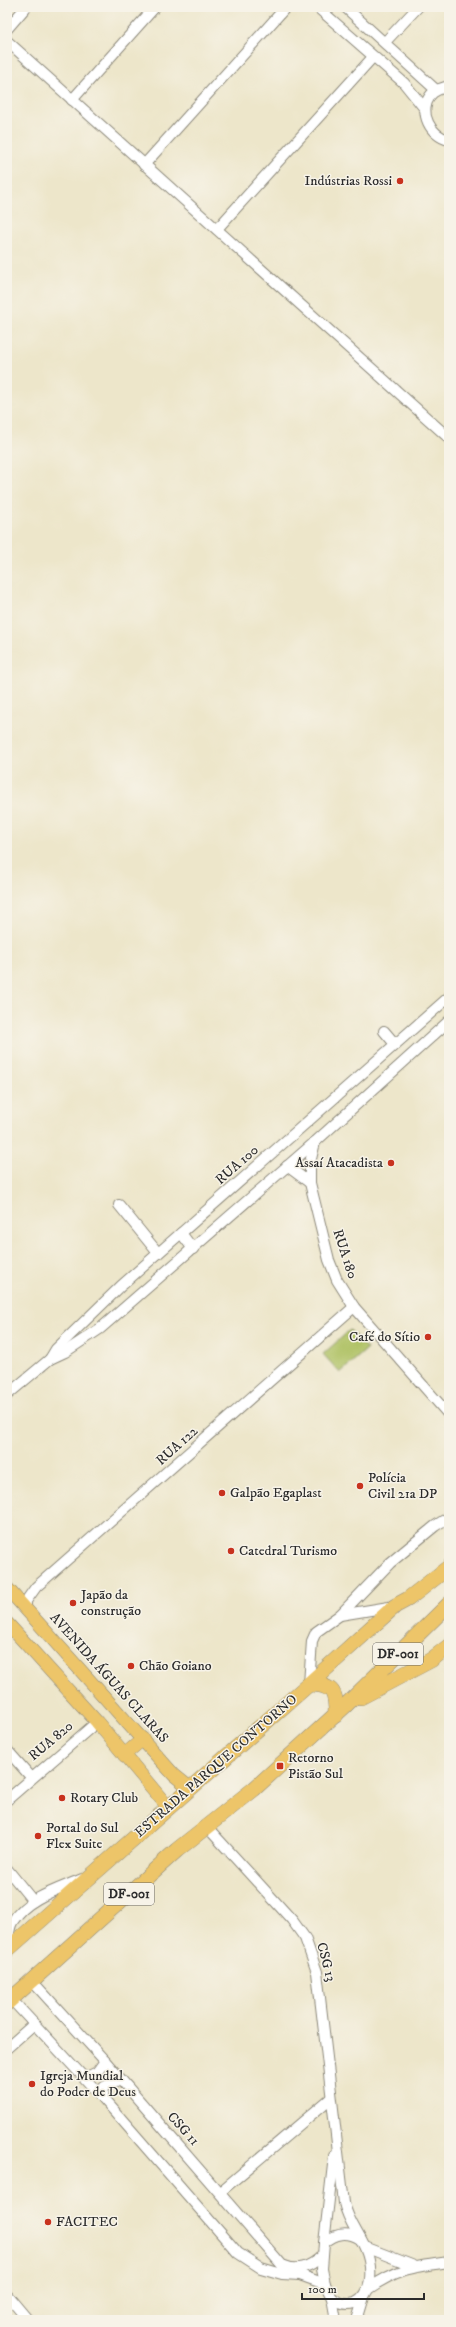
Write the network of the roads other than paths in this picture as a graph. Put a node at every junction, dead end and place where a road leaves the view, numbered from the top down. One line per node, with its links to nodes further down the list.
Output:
1 (26, 7): 7 (street)
2 (156, 7): 15 (street)
3 (286, 7): 18 (street)
4 (316, 7): 10 (street)
5 (345, 7): 9 (street)
6 (418, 7): 9 (street)
7 (7, 29)
8 (7, 41): 15 (street)
9 (385, 42): 11 (street)
10 (373, 57): 12 (street); 19 (street)
11 (417, 73): 12 (street); 14 (street)
12 (404, 83): 16 (street)
13 (449, 86): 14 (street)
14 (436, 90): 16 (street)
15 (72, 100): 18 (street)
16 (425, 110): 17 (street)
17 (449, 140)
18 (144, 165): 19 (street)
19 (217, 229): 20 (street)
20 (449, 438)
21 (449, 997): 24 (street, RUA 100)
22 (449, 1021): 26 (street, RUA 100)
23 (384, 1031): 24 (street)
24 (395, 1044): 25 (street, RUA 100)
25 (323, 1108): 26 (street); 31 (street, RUA 100)
26 (334, 1123): 27 (street, RUA 100)
27 (315, 1142): 28 (street, RUA 100); 29 (street, RUA 180)
28 (287, 1166): 29 (street); 32 (street, RUA 100)
29 (310, 1183): 34 (street, RUA 180)
30 (119, 1205): 33 (street)
31 (181, 1233): 32 (street); 33 (street, RUA 100)
32 (193, 1249): 35 (street, RUA 100)
33 (158, 1253): 35 (street, RUA 100)
34 (354, 1307): 37 (street, RUA 180); 44 (street, RUA 122)
35 (50, 1359): 36 (street, RUA 100)
36 (7, 1395)
37 (449, 1415)
38 (449, 1517): 45 (street)
39 (449, 1554): 42 (highway)
40 (449, 1567): 42 (highway, DF-001)
41 (7, 1588): 44 (main road, AVENIDA ÁGUAS CLARAS)
42 (402, 1603): 45 (street); 48 (highway, ESTRADA PARQUE CONTORNO / DF-001)
43 (449, 1604): 49 (highway, DF-001)
44 (26, 1610): 51 (main road, AVENIDA ÁGUAS CLARAS)
45 (340, 1615): 48 (street)
46 (7, 1623): 50 (main road)
47 (449, 1646): 49 (highway)
48 (309, 1684): 49 (highway); 55 (highway, ESTRADA PARQUE CONTORNO / DF-001)
49 (341, 1710): 58 (highway, DF-001)
50 (97, 1722): 53 (main road); 54 (street, RUA 820)
51 (143, 1739): 53 (main road); 55 (main road, AVENIDA ÁGUAS CLARAS)
52 (7, 1750): 54 (street)
53 (124, 1755): 57 (main road)
54 (31, 1777): 56 (street, RUA 820)
55 (190, 1788): 57 (highway, ESTRADA PARQUE CONTORNO / DF-001)
56 (7, 1800)
57 (168, 1807): 60 (highway, ESTRADA PARQUE CONTORNO / DF-001)
58 (208, 1827): 65 (highway, DF-001); 73 (street, CSG 13)
59 (7, 1869): 61 (street)
60 (92, 1875): 61 (street); 64 (highway, ESTRADA PARQUE CONTORNO / DF-001)
61 (33, 1902): 62 (street)
62 (9, 1924): 63 (street)
63 (7, 1939)
64 (7, 1950)
65 (32, 1981): 66 (highway, DF-001); 69 (street, CSG 11)
66 (9, 2001): 67 (street)
67 (34, 2024): 68 (street); 70 (street)
68 (7, 2048)
69 (105, 2061): 70 (street); 71 (street, CSG 11)
70 (84, 2078): 72 (street)
71 (120, 2079): 72 (street); 75 (street, CSG 11)
72 (103, 2098): 81 (street)
73 (331, 2098): 74 (street, CSG 13); 75 (street)
74 (335, 2140): 76 (street); 77 (street)
75 (220, 2192): 78 (street, CSG 11)
76 (324, 2243): 77 (street); 78 (street)
77 (363, 2243): 80 (street); 82 (street)
78 (322, 2256): 81 (street)
79 (449, 2262): 80 (street)
80 (414, 2266): 82 (street)
81 (325, 2284): 83 (street)
82 (366, 2293): 83 (street); 87 (street)
83 (332, 2298): 86 (street)
84 (8, 2300): 85 (street)
85 (28, 2320)
86 (336, 2320)
87 (358, 2320)

